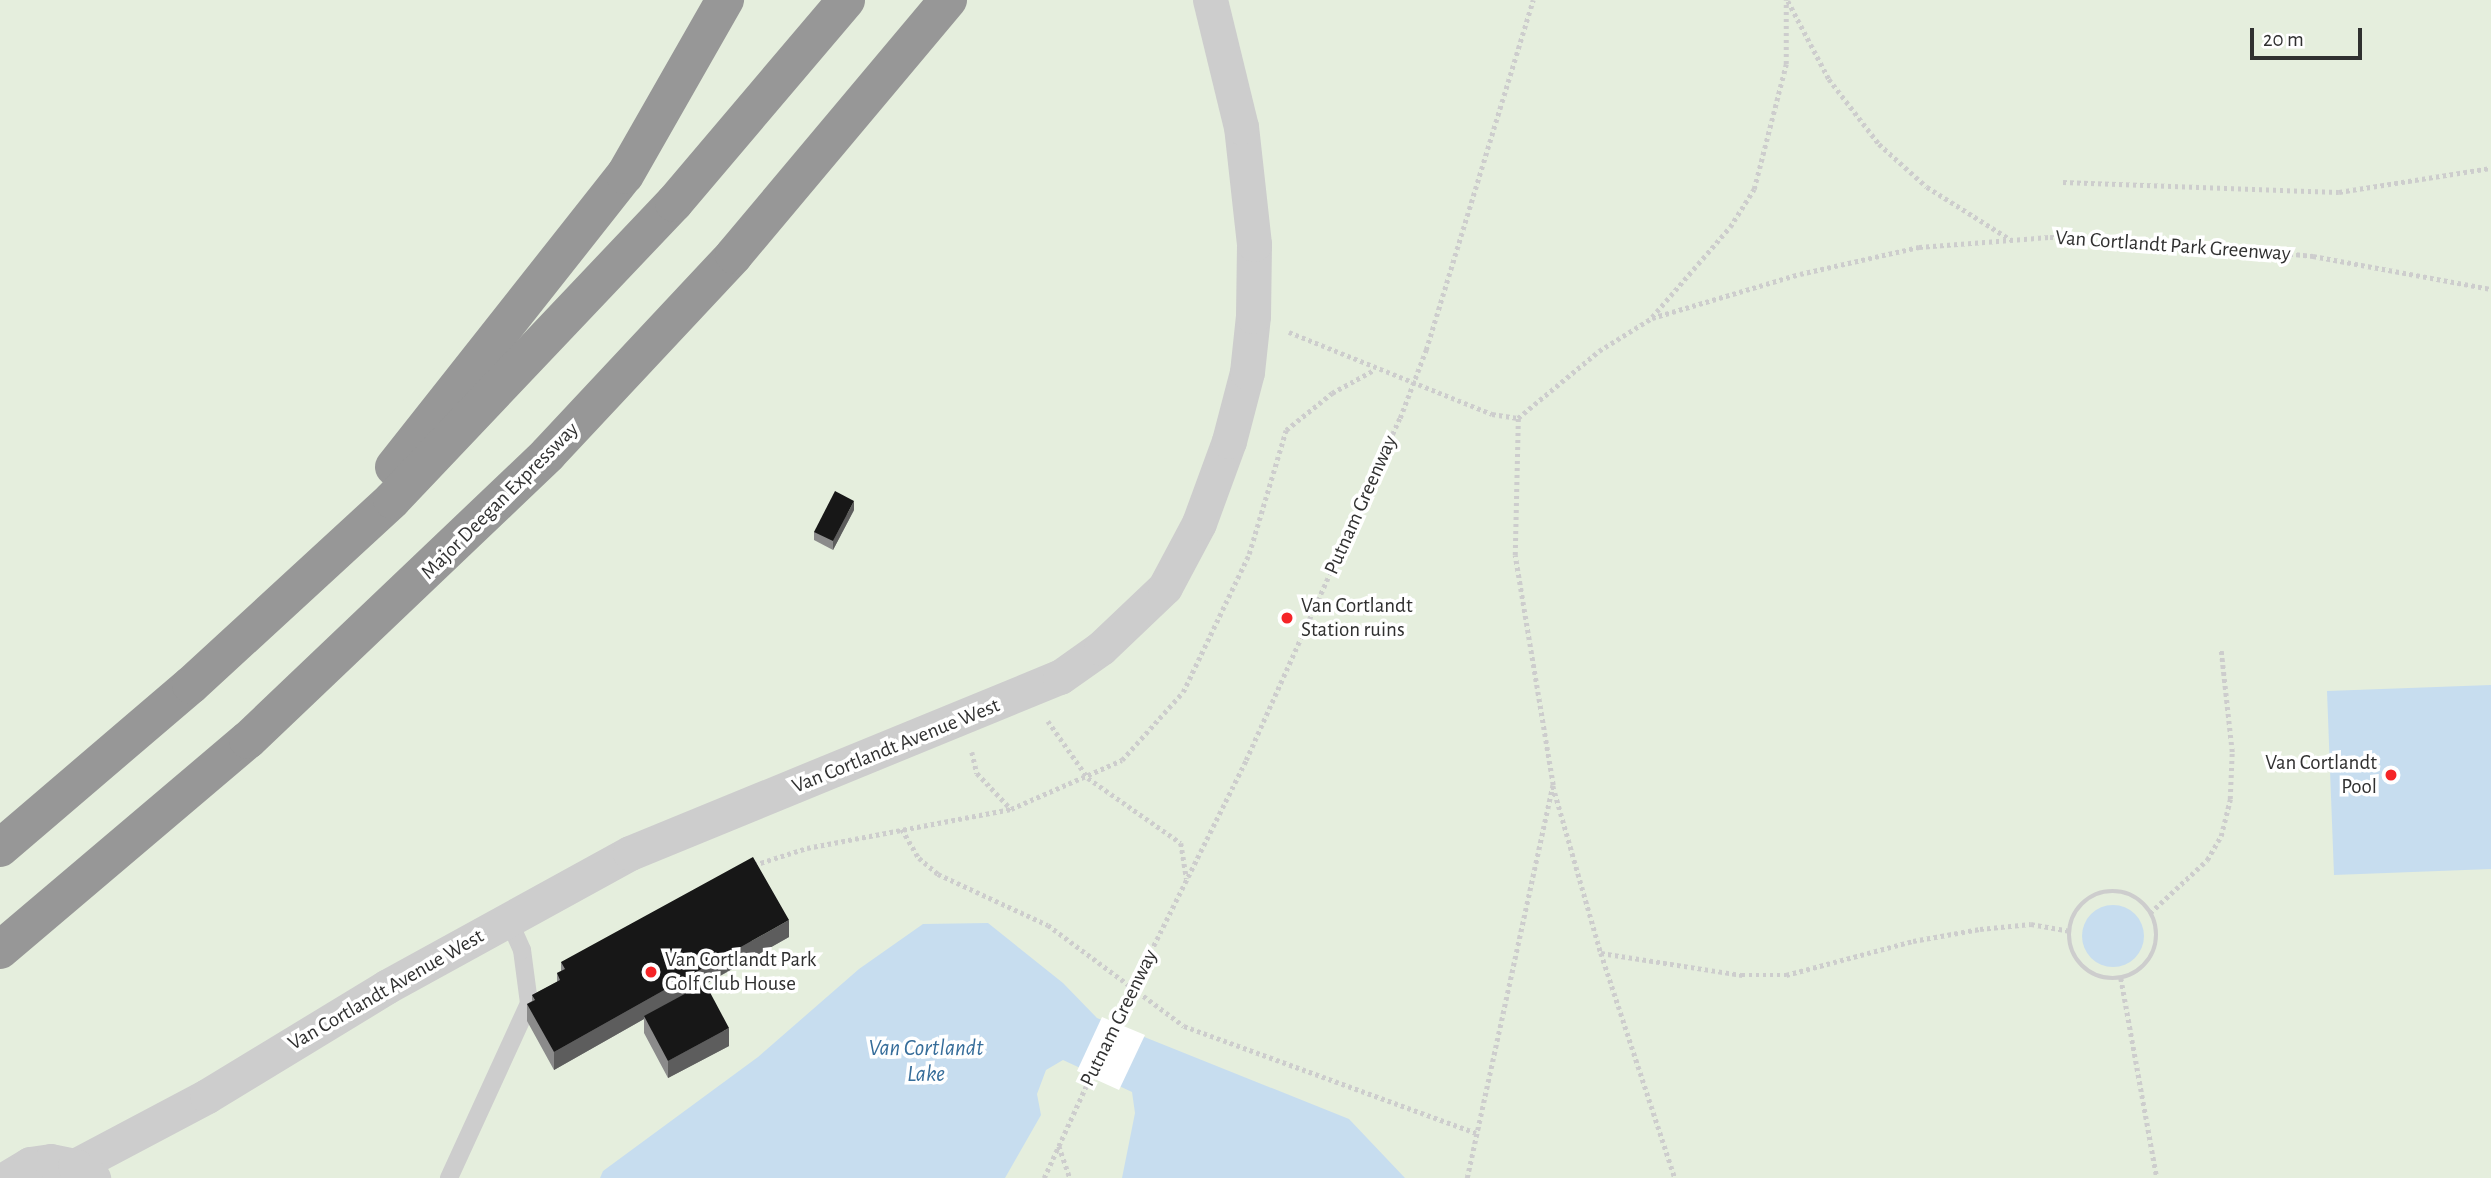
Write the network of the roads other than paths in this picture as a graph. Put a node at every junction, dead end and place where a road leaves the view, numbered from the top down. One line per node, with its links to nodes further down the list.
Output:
1 (725, 0): 5 (highway)
2 (846, 0): 5 (highway)
3 (948, 0): 8 (highway, Major Deegan Expressway)
4 (1210, 0): 7 (street, Van Cortlandt Avenue West)
5 (292, 594): 6 (highway)
6 (0, 848)
7 (508, 919): 9 (street, Van Cortlandt Avenue West); 11 (lane)
8 (0, 950)
9 (84, 1172): 10 (street, Van Cortlandt Avenue West)
10 (7, 1178)
11 (449, 1178)

